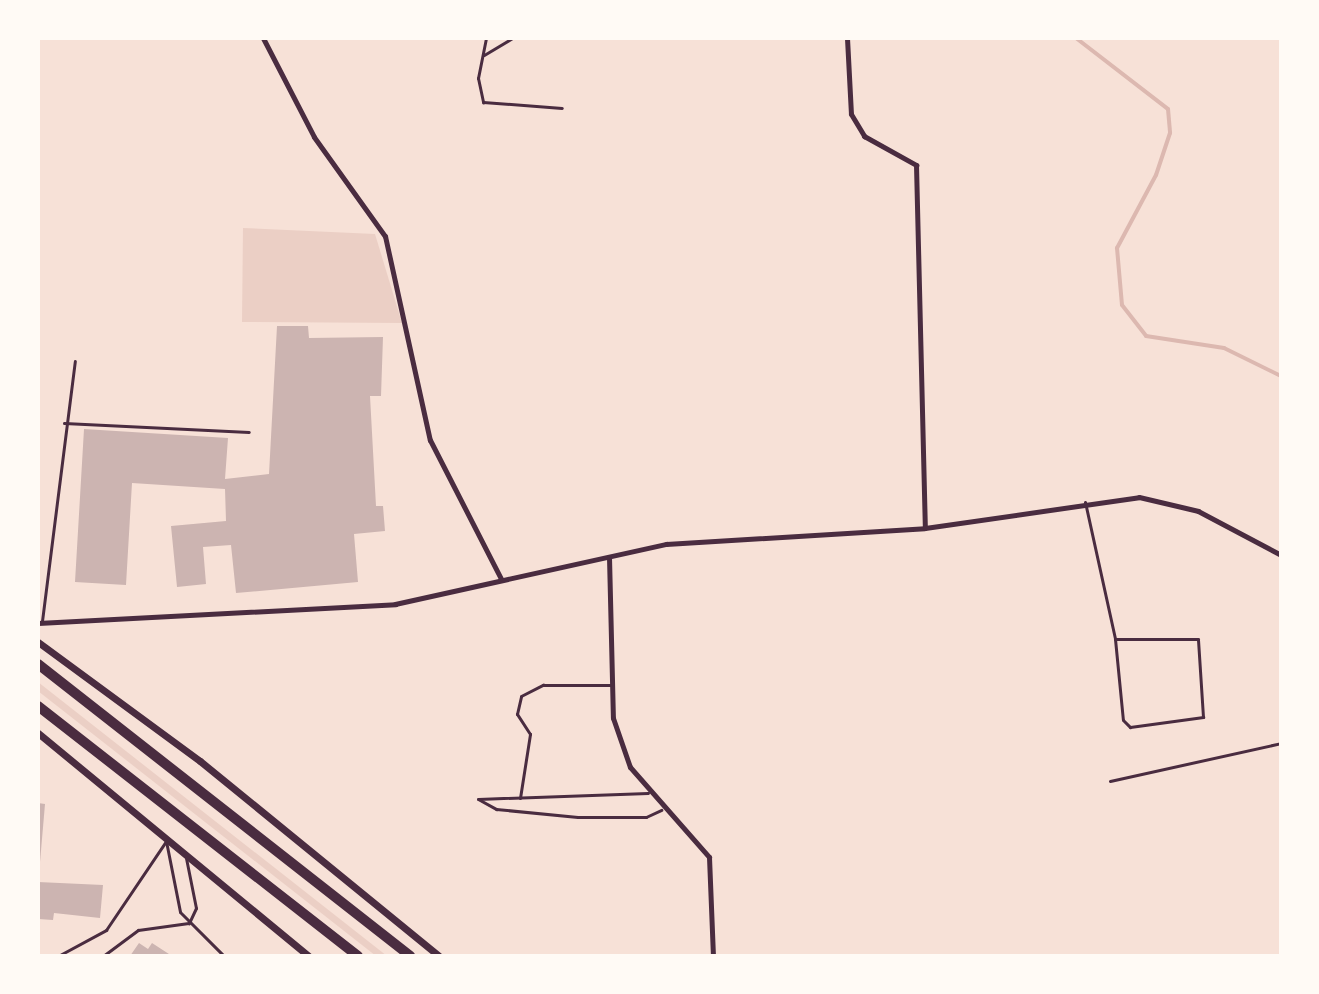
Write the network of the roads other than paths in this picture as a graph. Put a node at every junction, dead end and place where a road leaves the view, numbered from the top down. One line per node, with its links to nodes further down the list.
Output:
1 (263, 38): 14 (street)
2 (486, 38): 5 (lane)
3 (512, 38): 5 (lane)
4 (847, 38): 11 (street)
5 (484, 55): 6 (lane)
6 (562, 108)
7 (75, 361): 8 (lane)
8 (64, 423): 9 (lane); 15 (lane)
9 (249, 432)
10 (1085, 502): 11 (street); 12 (street); 16 (lane)
11 (925, 528): 13 (street)
12 (1281, 555)
13 (609, 557): 14 (street); 19 (street)
14 (501, 579): 15 (street)
15 (40, 622)
16 (1115, 639): 16 (lane)
17 (38, 642): 36 (street)
18 (38, 664): 35 (highway)
19 (613, 685): 24 (street); 25 (lane)
20 (38, 706): 34 (highway)
21 (38, 733): 27 (street)
22 (1281, 743): 23 (lane)
23 (1110, 781)
24 (648, 793): 25 (lane); 26 (street)
25 (520, 798): 26 (lane)
26 (661, 810): 37 (street)
27 (166, 841): 28 (street); 29 (lane); 30 (lane)
28 (186, 858): 29 (lane); 33 (street)
29 (189, 923): 31 (lane); 32 (lane)
30 (58, 956)
31 (103, 956)
32 (224, 956)
33 (309, 956)
34 (358, 956)
35 (410, 956)
36 (439, 956)
37 (713, 956)

